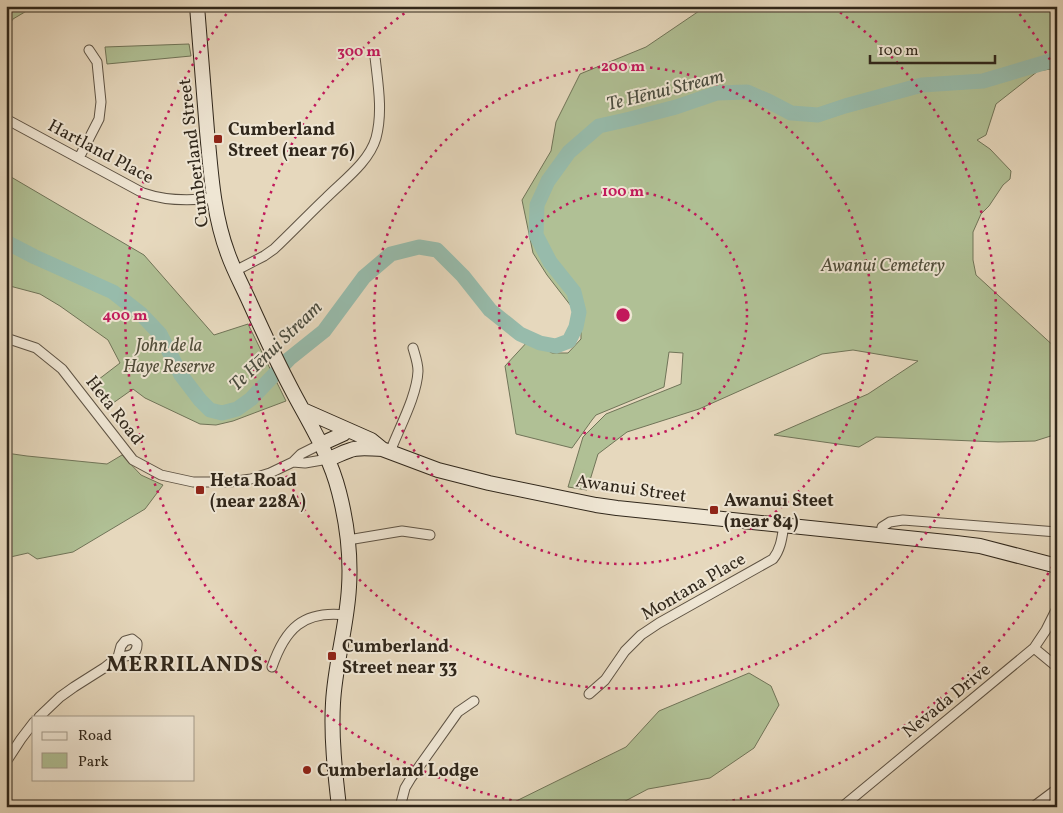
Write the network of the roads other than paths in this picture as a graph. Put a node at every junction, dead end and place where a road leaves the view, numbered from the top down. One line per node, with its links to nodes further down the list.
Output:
1 (197, 6): 6 (street, Cumberland Street)
2 (89, 50): 5 (street)
3 (375, 58): 7 (street)
4 (6, 119): 5 (street, Hartland Place)
5 (79, 158): 6 (street, Hartland Place)
6 (213, 198): 7 (street, Cumberland Street)
7 (235, 271): 10 (street, Cumberland Street)
8 (6, 338): 15 (street, Heta Road)
9 (413, 348): 13 (street)
10 (303, 410): 11 (street, Awanui Street); 12 (street, Cumberland Street)
11 (347, 430): 12 (street); 13 (street, Awanui Street)
12 (321, 444): 14 (street, Cumberland Street); 15 (street, Heta Road)
13 (386, 450): 14 (street, Awanui Street); 16 (street, Awanui Street)
14 (328, 459): 15 (street, Heta Road); 20 (street, Cumberland Street)
15 (293, 462)
16 (784, 525): 19 (street, Awanui Street); 28 (street, Montana Place)
17 (1057, 532): 19 (street)
18 (430, 535): 20 (street)
19 (881, 535): 21 (street, Awanui Street)
20 (348, 540): 23 (street, Cumberland Street)
21 (1057, 566)
22 (1057, 608): 24 (street, Nevada Drive)
23 (346, 615): 26 (street); 34 (street, Cumberland Street)
24 (1034, 648): 27 (street); 36 (street, Nevada Drive)
25 (118, 657): 30 (street)
26 (272, 667)
27 (1057, 667)
28 (590, 694)
29 (474, 701): 35 (street)
30 (40, 716)
31 (32, 725): 32 (street)
32 (6, 762)
33 (1057, 789): 37 (street)
34 (339, 807)
35 (400, 807)
36 (842, 807)
37 (1033, 807)

